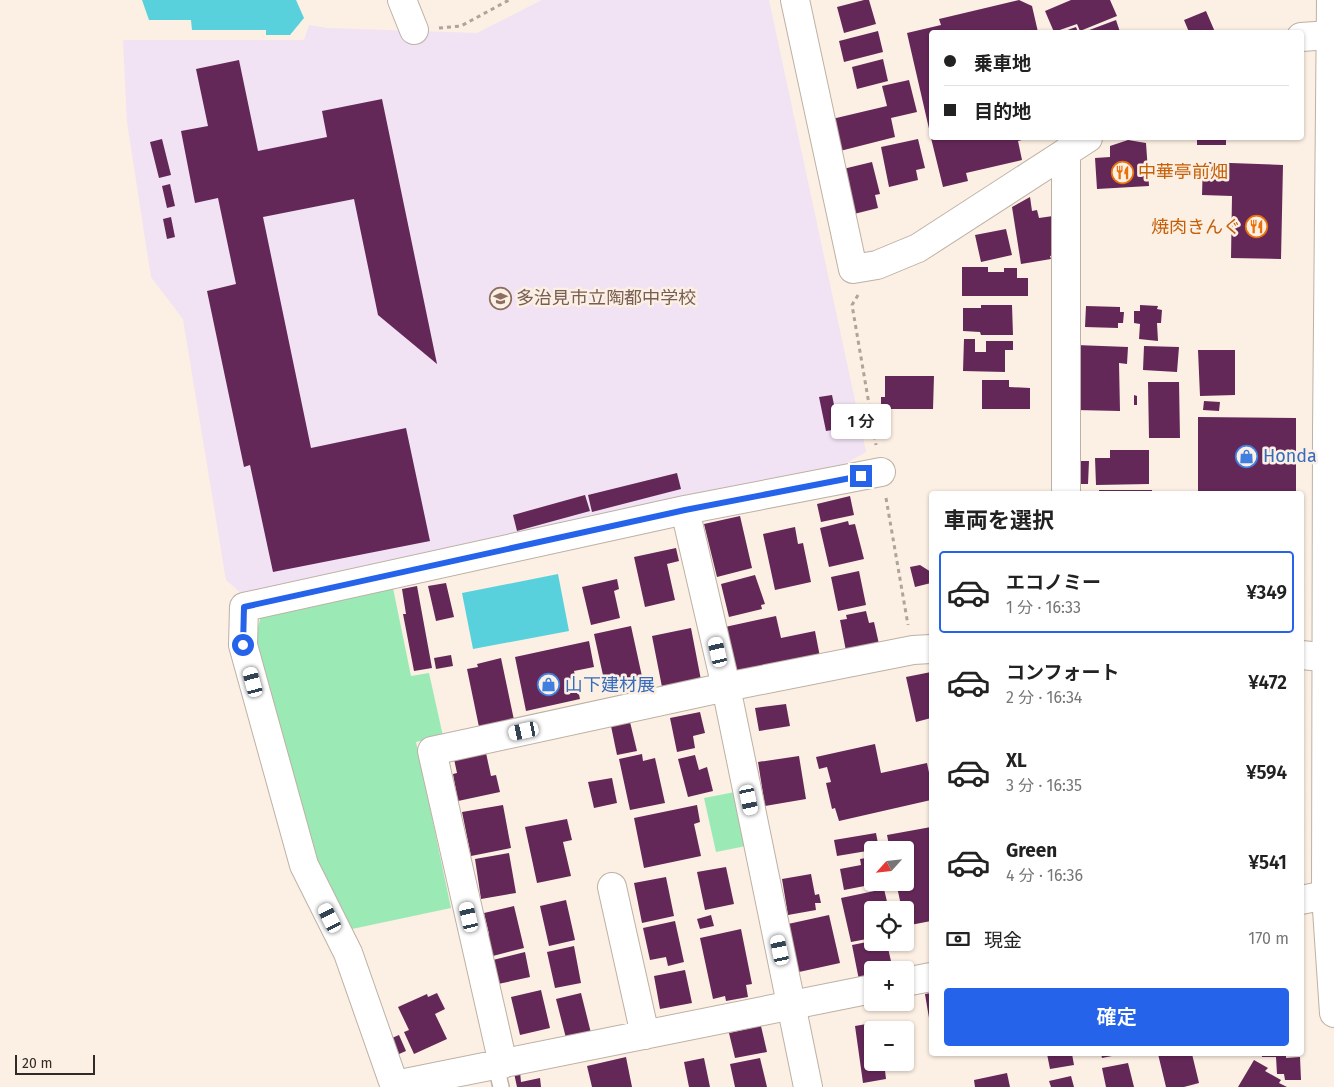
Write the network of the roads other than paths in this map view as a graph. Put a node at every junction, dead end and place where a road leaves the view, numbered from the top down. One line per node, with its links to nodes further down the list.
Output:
1 (402, 0): 4 (street)
2 (795, 0): 8 (street)
3 (1331, 0): 5 (street)
4 (414, 30)
5 (1331, 35): 6 (street); 13 (street)
6 (1304, 37)
7 (1085, 140): 8 (street)
8 (1066, 152): 10 (street)
9 (881, 472): 11 (street)
10 (1066, 491)
11 (685, 510): 14 (street); 24 (street)
12 (929, 649): 14 (street)
13 (1321, 657): 16 (street)
14 (726, 687): 20 (street); 23 (street)
15 (612, 887): 22 (street)
16 (1314, 897): 21 (street)
17 (929, 977): 18 (street)
18 (914, 980)
19 (864, 991): 20 (street)
20 (792, 1006): 22 (street); 25 (street)
21 (1334, 1013)
22 (645, 1035): 23 (street)
23 (500, 1072): 24 (street)
24 (395, 1086)
25 (808, 1087)

